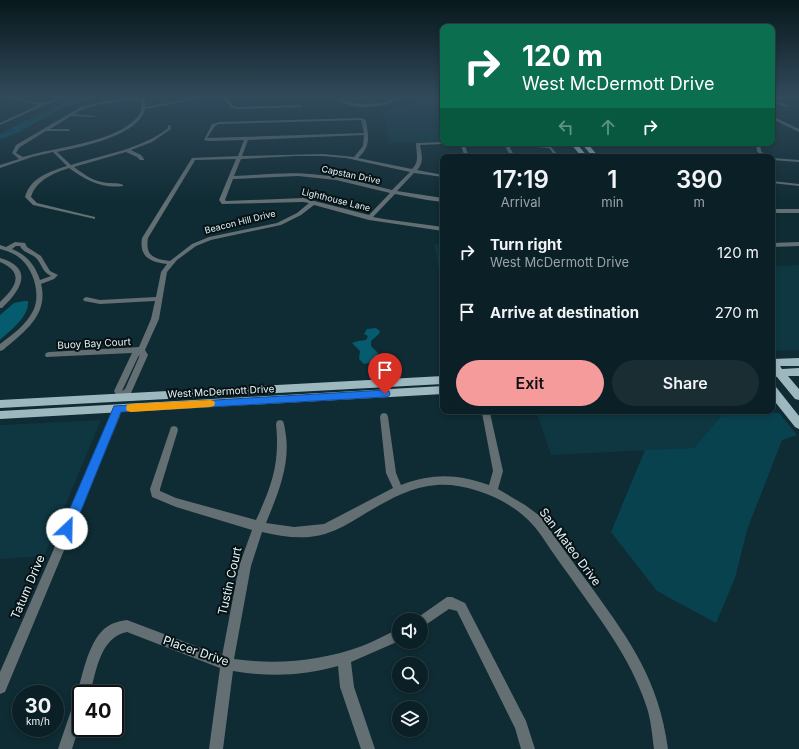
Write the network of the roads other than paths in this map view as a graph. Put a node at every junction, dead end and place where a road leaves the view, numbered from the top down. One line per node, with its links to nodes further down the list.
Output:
1 (39, 133): 18 (street)
2 (115, 133): 12 (street)
3 (164, 133): 11 (street)
4 (209, 133): 6 (street)
5 (366, 134): 6 (street); 20 (street)
6 (248, 138): 16 (street)
7 (440, 143): 24 (street)
8 (530, 146): 13 (street)
9 (576, 146): 14 (main road)
10 (587, 146): 15 (main road)
11 (126, 150): 19 (street); 22 (street)
12 (54, 151): 18 (street); 22 (street)
13 (556, 154)
14 (582, 154)
15 (593, 154)
16 (241, 157): 20 (street); 26 (street); 42 (street)
17 (775, 158): 21 (street)
18 (22, 159): 23 (street)
19 (142, 159)
20 (355, 159): 24 (street)
21 (799, 161)
22 (72, 166): 28 (street); 35 (street)
23 (0, 167)
24 (413, 172): 25 (street); 30 (street)
25 (440, 176)
26 (232, 178): 30 (street, Capstan Drive); 32 (street, Lighthouse Lane)
27 (775, 182): 29 (street)
28 (121, 185)
29 (799, 185)
30 (394, 193): 31 (street, Capstan Drive); 36 (street)
31 (440, 200)
32 (313, 203): 36 (street, Lighthouse Lane); 42 (street, Beacon Hill Drive)
33 (775, 211): 34 (street)
34 (799, 211)
35 (93, 218)
36 (369, 218): 37 (street, Lighthouse Lane)
37 (440, 229)
38 (799, 244): 39 (street)
39 (775, 245)
40 (3, 248): 43 (street); 43 (street)
41 (0, 260): 46 (street)
42 (170, 264): 45 (street, Beacon Hill Drive)
43 (38, 283): 47 (street)
44 (86, 299): 45 (street)
45 (158, 299): 48 (street, Beacon Hill Drive)
46 (0, 306)
47 (0, 348)
48 (141, 350): 49 (street, Buoy Bay Court); 58 (street, Beacon Hill Drive)
49 (49, 355)
50 (799, 362): 51 (main road)
51 (775, 364)
52 (799, 372): 53 (main road)
53 (776, 373): 57 (main road)
54 (440, 380): 58 (main road, West McDermott Drive)
55 (440, 390): 60 (main road, West McDermott Drive)
56 (775, 394): 65 (main road)
57 (799, 396)
58 (121, 397): 59 (main road, West McDermott Drive); 60 (main road)
59 (0, 404)
60 (118, 409): 62 (main road, West McDermott Drive); 75 (street, Tatum Drive)
61 (486, 414): 68 (street)
62 (0, 415)
63 (384, 417): 67 (street)
64 (280, 424): 69 (street, Tustin Court)
65 (799, 424)
66 (174, 430): 69 (street, San Mateo Drive)
67 (399, 490): 68 (street, San Mateo Drive); 69 (street, San Mateo Drive)
68 (493, 490): 81 (street, San Mateo Drive)
69 (259, 526): 73 (street, Tustin Court)
70 (428, 617): 80 (street)
71 (392, 640): 72 (street, Placer Drive)
72 (344, 660): 73 (street, Placer Drive); 79 (street)
73 (228, 664): 74 (street, Placer Drive); 78 (street, Tustin Court)
74 (86, 685)
75 (0, 687)
76 (72, 728): 77 (street)
77 (65, 749)
78 (216, 749)
79 (368, 749)
80 (528, 749)
81 (661, 749)

